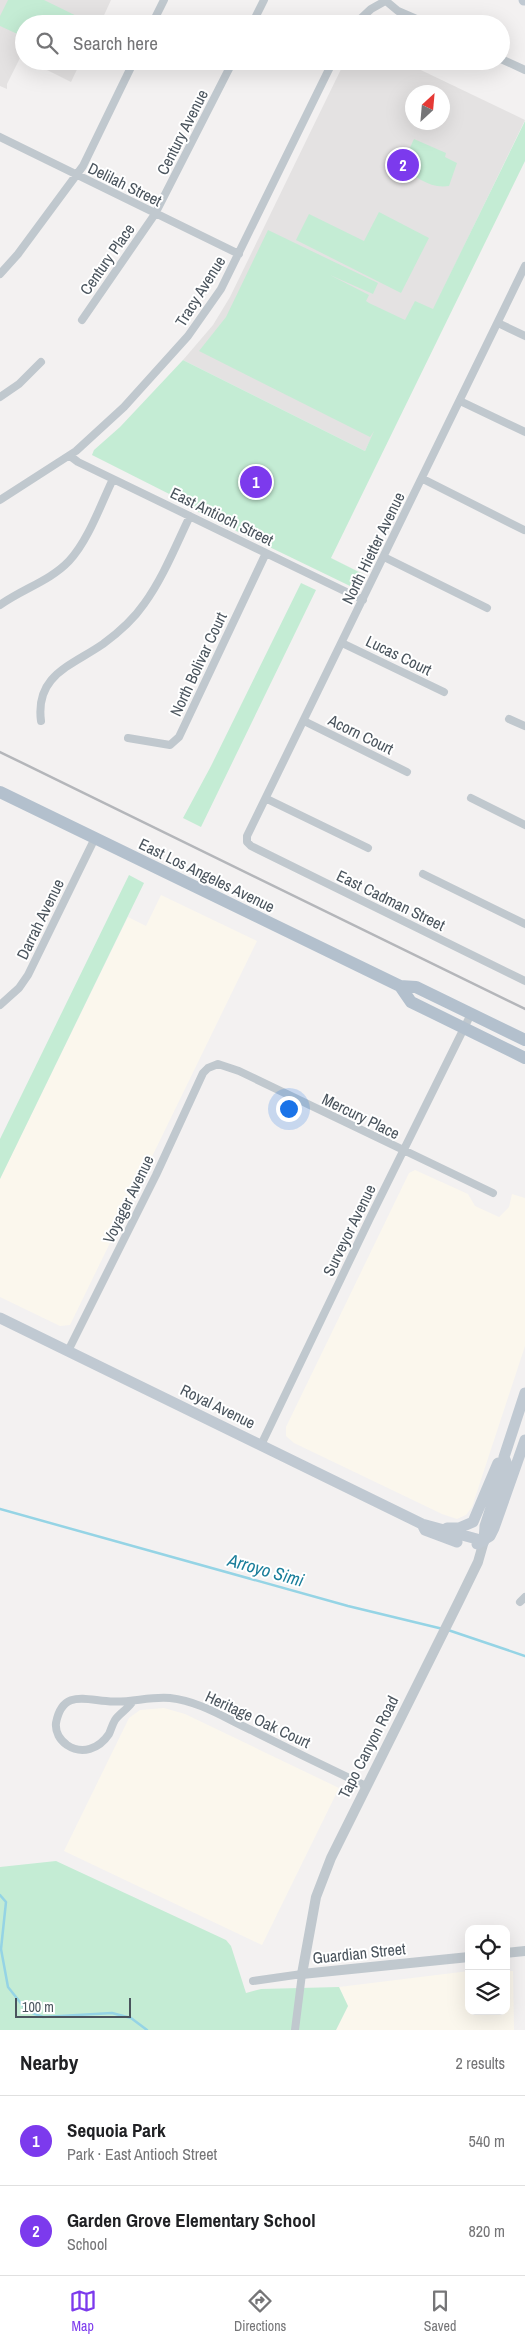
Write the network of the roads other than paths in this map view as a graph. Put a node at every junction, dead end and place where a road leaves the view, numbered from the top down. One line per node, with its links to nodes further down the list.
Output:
1 (164, 0): 4 (street)
2 (264, 0): 5 (street)
3 (386, 0): 6 (street); 7 (street)
4 (156, 15)
5 (256, 15)
6 (365, 15)
7 (407, 15)
8 (510, 63): 12 (street)
9 (130, 70): 14 (street)
10 (228, 70): 15 (street, Century Avenue)
11 (329, 70): 16 (street, Tracy Avenue)
12 (525, 70)
13 (0, 137): 14 (street, Delilah Street)
14 (76, 175): 15 (street, Delilah Street); 18 (street)
15 (155, 214): 16 (street, Delilah Street); 19 (street, Century Place)
16 (239, 254): 26 (street, Tracy Avenue)
17 (525, 266): 20 (street, North Hietter Avenue)
18 (0, 274)
19 (82, 320)
20 (498, 323): 21 (street); 24 (street, North Hietter Avenue)
21 (525, 336)
22 (41, 362): 23 (street)
23 (0, 397)
24 (460, 401): 25 (street); 28 (street, North Hietter Avenue)
25 (525, 432)
26 (70, 456): 27 (street, East Antioch Street); 29 (street, Tracy Avenue)
27 (113, 479): 30 (street, East Antioch Street); 35 (street)
28 (422, 479): 31 (street); 33 (street, North Hietter Avenue)
29 (0, 500)
30 (190, 516): 32 (street, East Antioch Street); 40 (street)
31 (524, 530)
32 (266, 553): 34 (street, East Antioch Street); 43 (street, North Bolivar Court)
33 (384, 557): 34 (street, North Hietter Avenue); 36 (street)
34 (363, 600): 37 (street, North Hietter Avenue)
35 (0, 605)
36 (487, 608)
37 (342, 643): 38 (street, Lucas Court); 41 (street, North Hietter Avenue)
38 (444, 692)
39 (509, 719): 42 (street)
40 (41, 721)
41 (304, 721): 44 (street, Acorn Court); 47 (street, North Hietter Avenue)
42 (525, 726)
43 (128, 738)
44 (407, 772)
45 (0, 792): 49 (main road, East Los Angeles Avenue)
46 (471, 798): 48 (street)
47 (267, 799): 50 (street, North Hietter Avenue); 51 (street)
48 (525, 825)
49 (95, 838): 55 (main road, East Los Angeles Avenue); 56 (street, Darrah Avenue)
50 (247, 842): 54 (street, East Cadman Street)
51 (368, 848)
52 (423, 874): 53 (street)
53 (525, 924)
54 (525, 981)
55 (400, 986): 57 (main road, East Los Angeles Avenue); 58 (main road, East Los Angeles Avenue)
56 (0, 1005)
57 (471, 1014): 58 (street, Surveyor Avenue); 59 (main road, East Los Angeles Avenue)
58 (464, 1029): 60 (main road, East Los Angeles Avenue); 62 (street, Surveyor Avenue)
59 (525, 1040)
60 (525, 1058)
61 (218, 1064): 62 (street, Mercury Place); 65 (street, Voyager Avenue)
62 (403, 1151): 63 (street, Mercury Place); 68 (street, Surveyor Avenue)
63 (493, 1193)
64 (0, 1318): 65 (main road, Royal Avenue)
65 (68, 1351): 68 (main road, Royal Avenue)
66 (525, 1393): 69 (main road, Tapo Canyon Road)
67 (525, 1440): 72 (main road, Tapo Canyon Road)
68 (261, 1445): 70 (main road, Royal Avenue)
69 (504, 1457): 71 (main road); 72 (main road, Tapo Canyon Road)
70 (422, 1524): 71 (main road, Royal Avenue); 72 (main road, Royal Avenue)
71 (438, 1527): 72 (main road, Royal Avenue)
72 (484, 1541): 74 (street, Tapo Canyon Road)
73 (133, 1701): 73 (street, Heritage Oak Court); 74 (street, Heritage Oak Court)
74 (366, 1786): 78 (street, Tapo Canyon Road)
75 (525, 1951): 76 (street)
76 (510, 1953)
77 (465, 1957): 78 (street, Guardian Street)
78 (302, 1974): 79 (street, Guardian Street); 80 (street)
79 (253, 1981)
80 (295, 2030)

